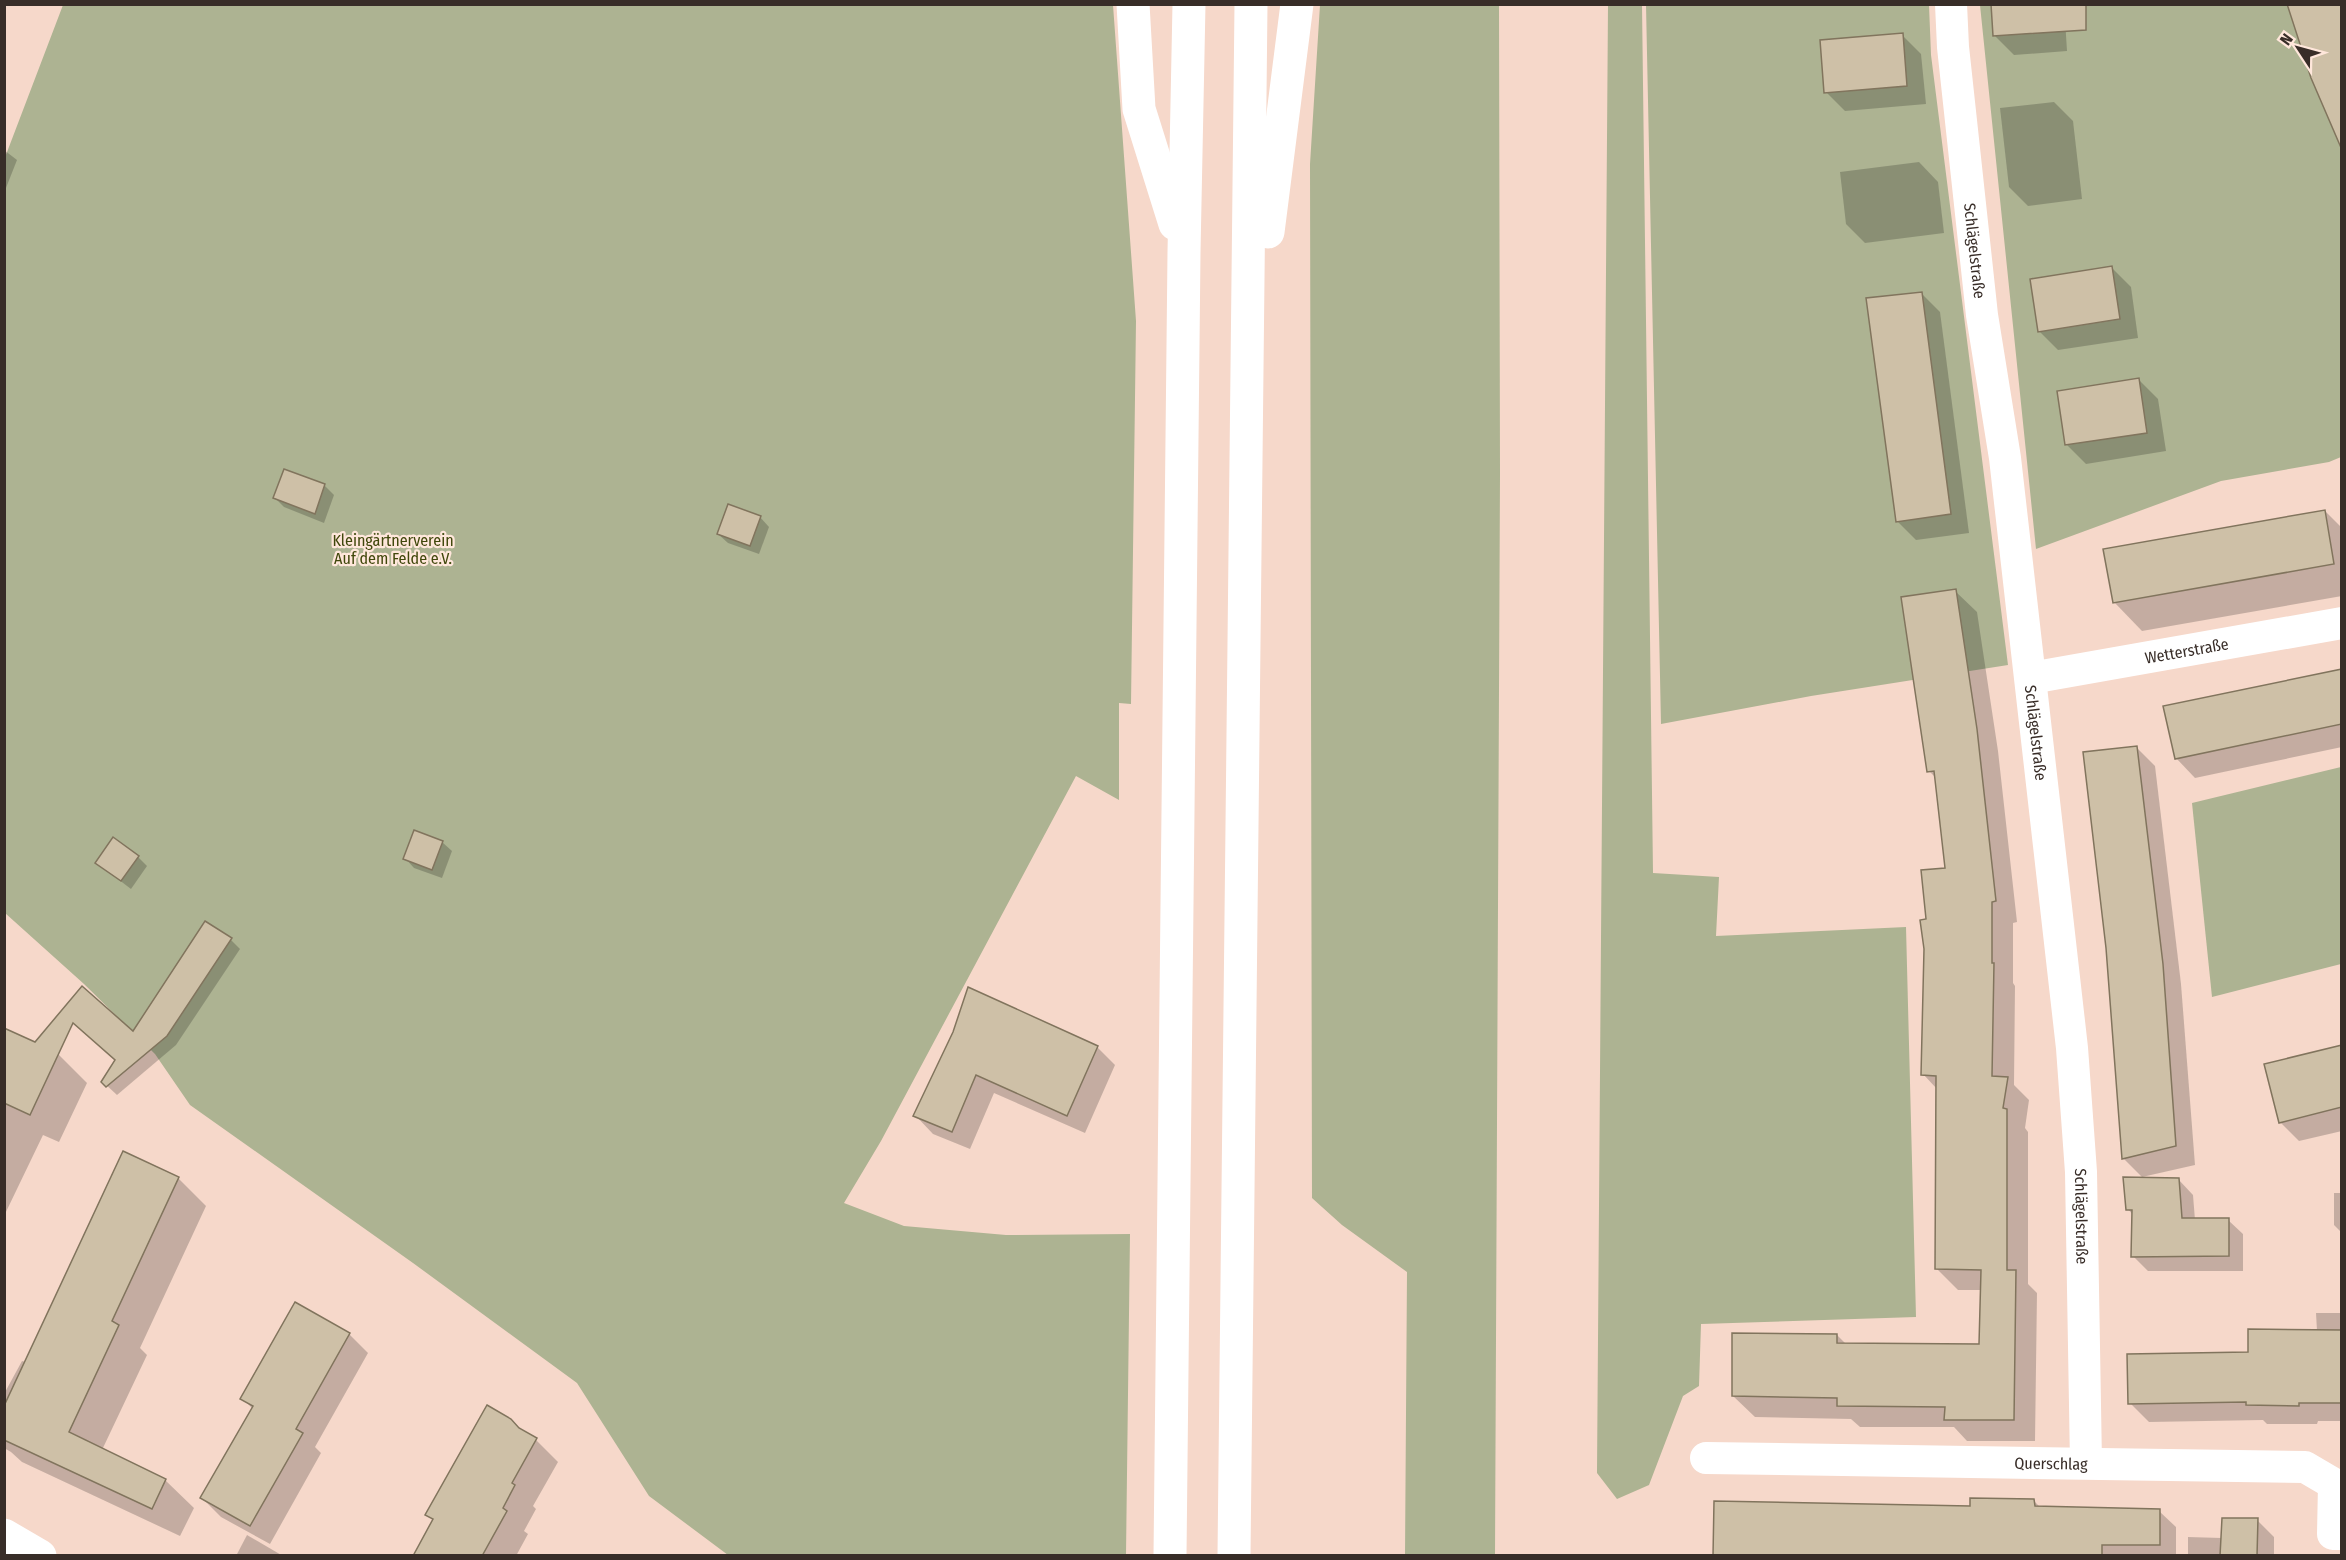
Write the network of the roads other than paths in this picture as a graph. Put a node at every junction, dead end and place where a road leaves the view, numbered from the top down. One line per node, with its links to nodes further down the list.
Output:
1 (1133, 4): 6 (main road)
2 (1189, 4): 6 (main road)
3 (1251, 4): 7 (main road)
4 (1297, 4): 7 (main road)
5 (1951, 4): 9 (street, Schlägelstraße)
6 (1184, 252): 16 (main road)
7 (1248, 386): 12 (main road)
8 (2342, 623): 9 (street, Wetterstraße)
9 (2031, 678): 11 (street, Schlägelstraße)
10 (1706, 1458): 11 (street, Querschlag)
11 (2086, 1463): 14 (street, Querschlag)
12 (1235, 1478): 17 (main road); 18 (main road)
13 (4, 1535): 15 (main road)
14 (2336, 1541)
15 (40, 1556)
16 (1170, 1556)
17 (1234, 1556)
18 (1243, 1556)

